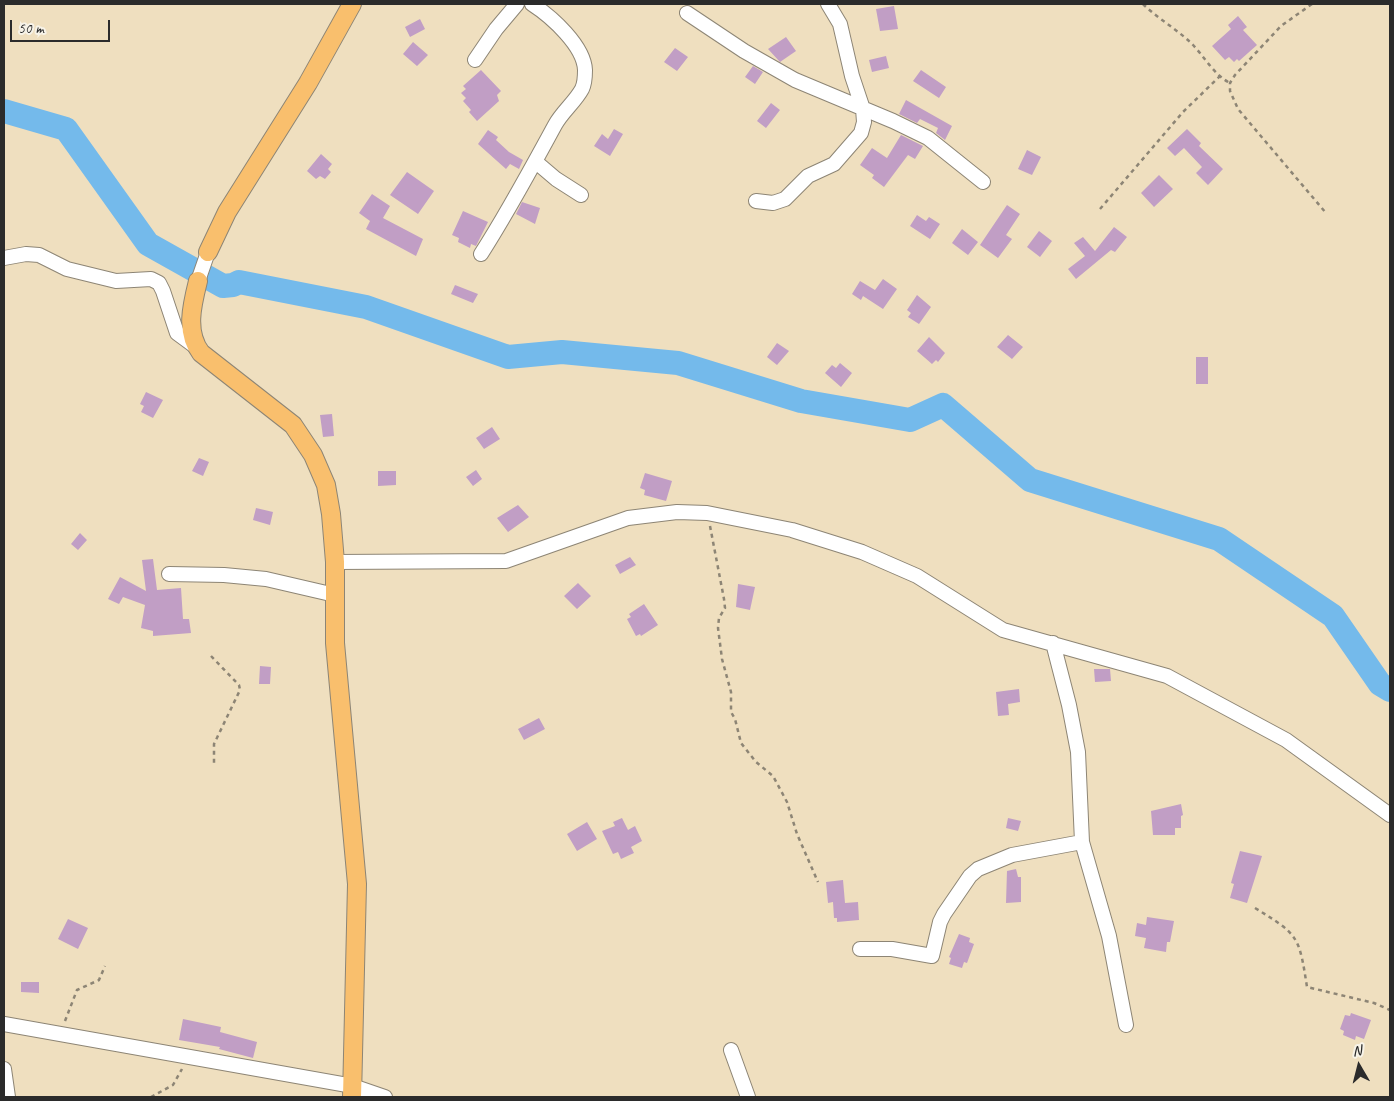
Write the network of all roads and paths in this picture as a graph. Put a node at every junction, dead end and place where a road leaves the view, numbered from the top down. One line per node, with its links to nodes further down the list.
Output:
1 (352, 4): 18 (main road)
2 (517, 4): 8 (street)
3 (532, 4): 12 (street)
4 (828, 4): 11 (street)
5 (1143, 4): 9 (path)
6 (1312, 4): 10 (path)
7 (687, 13): 11 (street)
8 (476, 60)
9 (1220, 76): 10 (path); 16 (path)
10 (1230, 83): 17 (path)
11 (863, 109): 13 (street); 15 (street)
12 (536, 162): 14 (street); 19 (street)
13 (983, 182)
14 (581, 195)
15 (756, 201)
16 (1100, 209)
17 (1326, 213)
18 (208, 252): 21 (street)
19 (481, 254)
20 (4, 258): 22 (street)
21 (198, 281): 22 (main road)
22 (196, 346): 24 (main road)
23 (707, 513): 24 (street); 27 (street); 32 (path)
24 (335, 562): 26 (main road)
25 (169, 574): 26 (street)
26 (335, 595): 43 (main road)
27 (1053, 643): 30 (street); 31 (street)
28 (211, 656): 29 (path)
29 (214, 763)
30 (1390, 814)
31 (1082, 842): 34 (street); 37 (street)
32 (818, 882)
33 (1255, 908): 36 (path)
34 (860, 948)
35 (105, 966): 39 (path)
36 (1390, 1010)
37 (1126, 1025)
38 (7, 1028): 39 (street)
39 (59, 1034): 41 (street)
40 (730, 1050): 47 (street)
41 (188, 1057): 43 (street); 45 (path)
42 (4, 1069): 44 (street)
43 (352, 1091): 46 (street)
44 (8, 1097)
45 (151, 1097)
46 (385, 1097)
47 (748, 1097)

